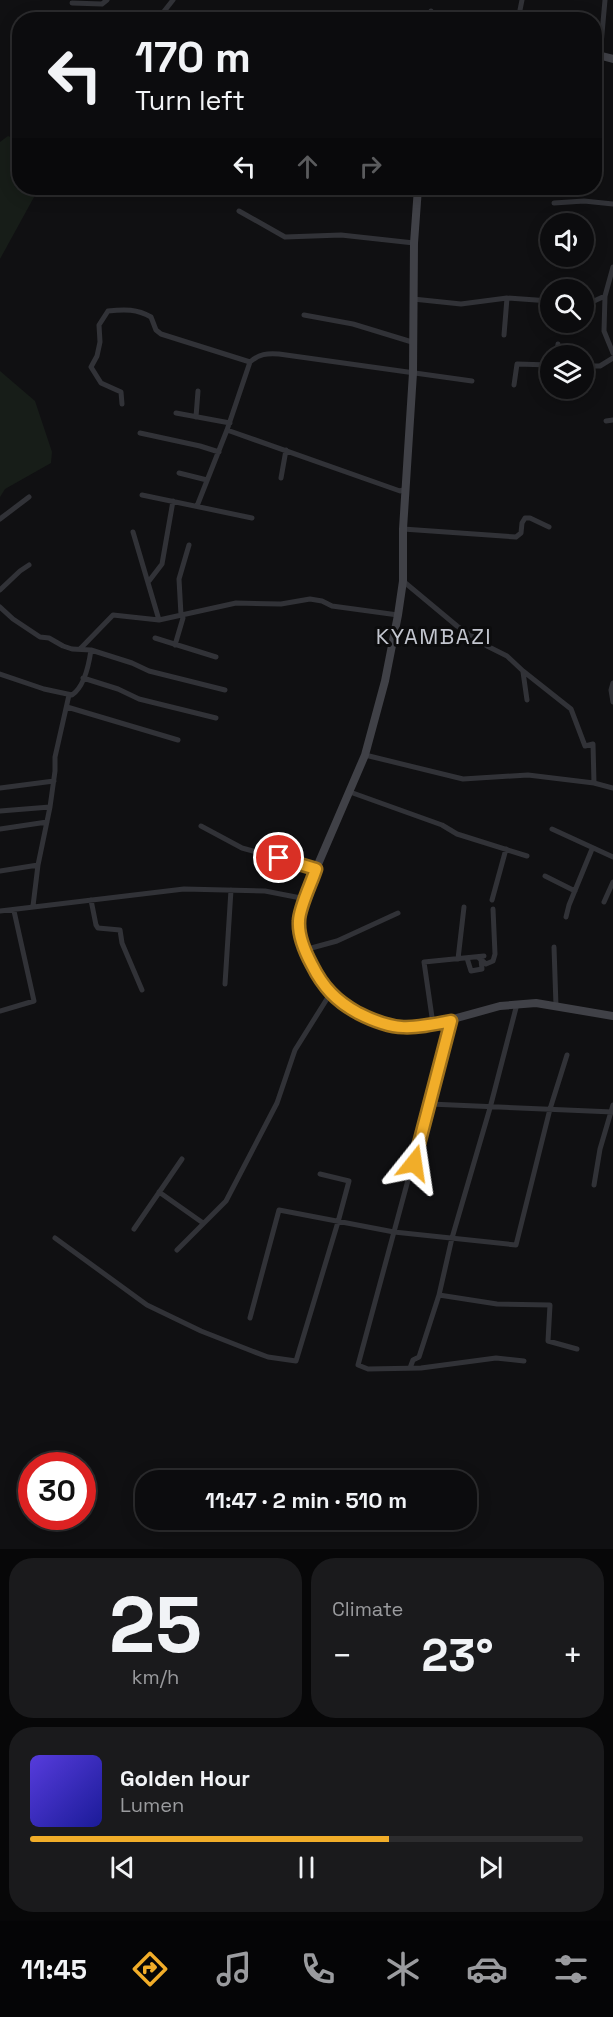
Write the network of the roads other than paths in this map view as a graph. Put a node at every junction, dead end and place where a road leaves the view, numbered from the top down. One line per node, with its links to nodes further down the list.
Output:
1 (107, 0): 4 (street)
2 (173, 0): 5 (street)
3 (605, 0): 6 (street)
4 (72, 3)
5 (164, 12)
6 (602, 21)
7 (417, 195): 11 (street)
8 (554, 203): 9 (street)
9 (613, 204)
10 (239, 211): 11 (street)
11 (414, 243): 15 (street)
12 (613, 267): 13 (street)
13 (605, 296): 17 (street); 19 (street)
14 (507, 298): 15 (street); 16 (street); 21 (street)
15 (413, 299): 22 (street)
16 (540, 300)
17 (594, 301)
18 (304, 315): 22 (street)
19 (604, 319): 20 (street); 23 (street)
20 (613, 321)
21 (504, 336)
22 (412, 342): 28 (street)
23 (613, 353)
24 (613, 358): 27 (street)
25 (250, 362): 28 (street); 32 (street); 35 (street)
26 (540, 365): 30 (street)
27 (594, 366)
28 (413, 373): 29 (street); 43 (street)
29 (472, 381)
30 (514, 385)
31 (198, 391): 34 (street)
32 (122, 404)
33 (176, 413): 34 (street)
34 (196, 417): 35 (street)
35 (230, 423): 36 (street)
36 (227, 430): 38 (street); 39 (street)
37 (140, 434): 39 (street)
38 (286, 450): 41 (street); 43 (street)
39 (219, 452): 42 (street)
40 (178, 473): 42 (street)
41 (281, 478)
42 (207, 480): 47 (street)
43 (405, 489): 51 (street)
44 (142, 495): 46 (street)
45 (29, 497): 49 (street)
46 (173, 501): 47 (street); 55 (street)
47 (197, 506): 48 (street)
48 (252, 518)
49 (0, 519)
50 (549, 527): 51 (street)
51 (403, 529): 56 (street)
52 (133, 532): 55 (street)
53 (189, 545): 59 (street)
54 (29, 565): 57 (street)
55 (149, 581): 61 (street)
56 (403, 581): 60 (street); 67 (street)
57 (0, 590)
58 (0, 607): 64 (street)
59 (182, 615): 60 (street); 61 (street); 63 (street)
60 (398, 615): 78 (street)
61 (159, 620): 64 (street)
62 (154, 638): 63 (street)
63 (176, 645): 66 (street)
64 (80, 649): 65 (street)
65 (91, 650): 69 (street); 71 (street)
66 (216, 657)
67 (523, 671): 73 (street); 80 (street)
68 (0, 674): 72 (street)
69 (83, 678): 72 (street); 76 (street)
70 (613, 683): 74 (street)
71 (225, 690)
72 (69, 695): 75 (street)
73 (527, 700)
74 (613, 702)
75 (67, 706): 77 (street); 79 (street)
76 (216, 718)
77 (178, 740)
78 (365, 755): 80 (street); 83 (street)
79 (54, 781): 81 (street); 84 (street)
80 (594, 783): 82 (street)
81 (0, 788)
82 (613, 788)
83 (351, 792): 90 (street); 95 (street)
84 (50, 807): 85 (street); 86 (street)
85 (0, 812)
86 (47, 822): 88 (street); 94 (street)
87 (201, 826): 95 (street)
88 (0, 829)
89 (552, 829): 91 (street)
90 (506, 849): 92 (street); 103 (street)
91 (592, 849): 93 (street); 100 (street)
92 (527, 856)
93 (613, 858)
94 (38, 865): 96 (street); 105 (street)
95 (316, 869): 101 (street)
96 (0, 871)
97 (545, 876): 100 (street)
98 (612, 886): 104 (street)
99 (231, 890): 101 (street); 102 (street); 117 (street)
100 (575, 891): 111 (street)
101 (306, 899): 113 (street)
102 (91, 900): 105 (street); 118 (street)
103 (492, 900)
104 (604, 902)
105 (33, 906): 109 (street)
106 (464, 907): 116 (street)
107 (493, 909): 114 (street)
108 (0, 911): 109 (street)
109 (14, 911): 122 (street)
110 (398, 913): 113 (street)
111 (566, 917)
112 (554, 947): 121 (street)
113 (304, 950): 119 (street)
114 (481, 956): 115 (street); 115 (street)
115 (467, 958): 116 (street)
116 (458, 959): 125 (street)
117 (225, 984)
118 (142, 990)
119 (330, 994): 125 (street); 136 (street)
120 (517, 1004): 121 (street); 124 (street); 128 (street)
121 (556, 1006): 123 (street)
122 (0, 1011)
123 (613, 1016)
124 (451, 1021): 125 (street); 127 (street)
125 (433, 1024)
126 (567, 1055): 129 (street)
127 (430, 1104): 128 (street); 138 (street)
128 (490, 1108): 129 (street); 140 (street)
129 (550, 1110): 130 (street); 140 (street)
130 (613, 1110): 133 (street)
131 (182, 1159): 134 (street)
132 (320, 1174): 135 (street)
133 (594, 1185)
134 (159, 1192): 136 (street); 137 (street)
135 (339, 1222): 138 (street); 139 (street); 143 (street)
136 (203, 1223): 141 (street)
137 (134, 1229)
138 (394, 1232): 140 (street); 146 (street)
139 (55, 1238)
140 (452, 1238): 142 (street)
141 (177, 1250)
142 (439, 1295): 144 (street); 146 (street)
143 (250, 1318)
144 (577, 1349)
145 (524, 1361): 146 (street)
146 (410, 1368)

